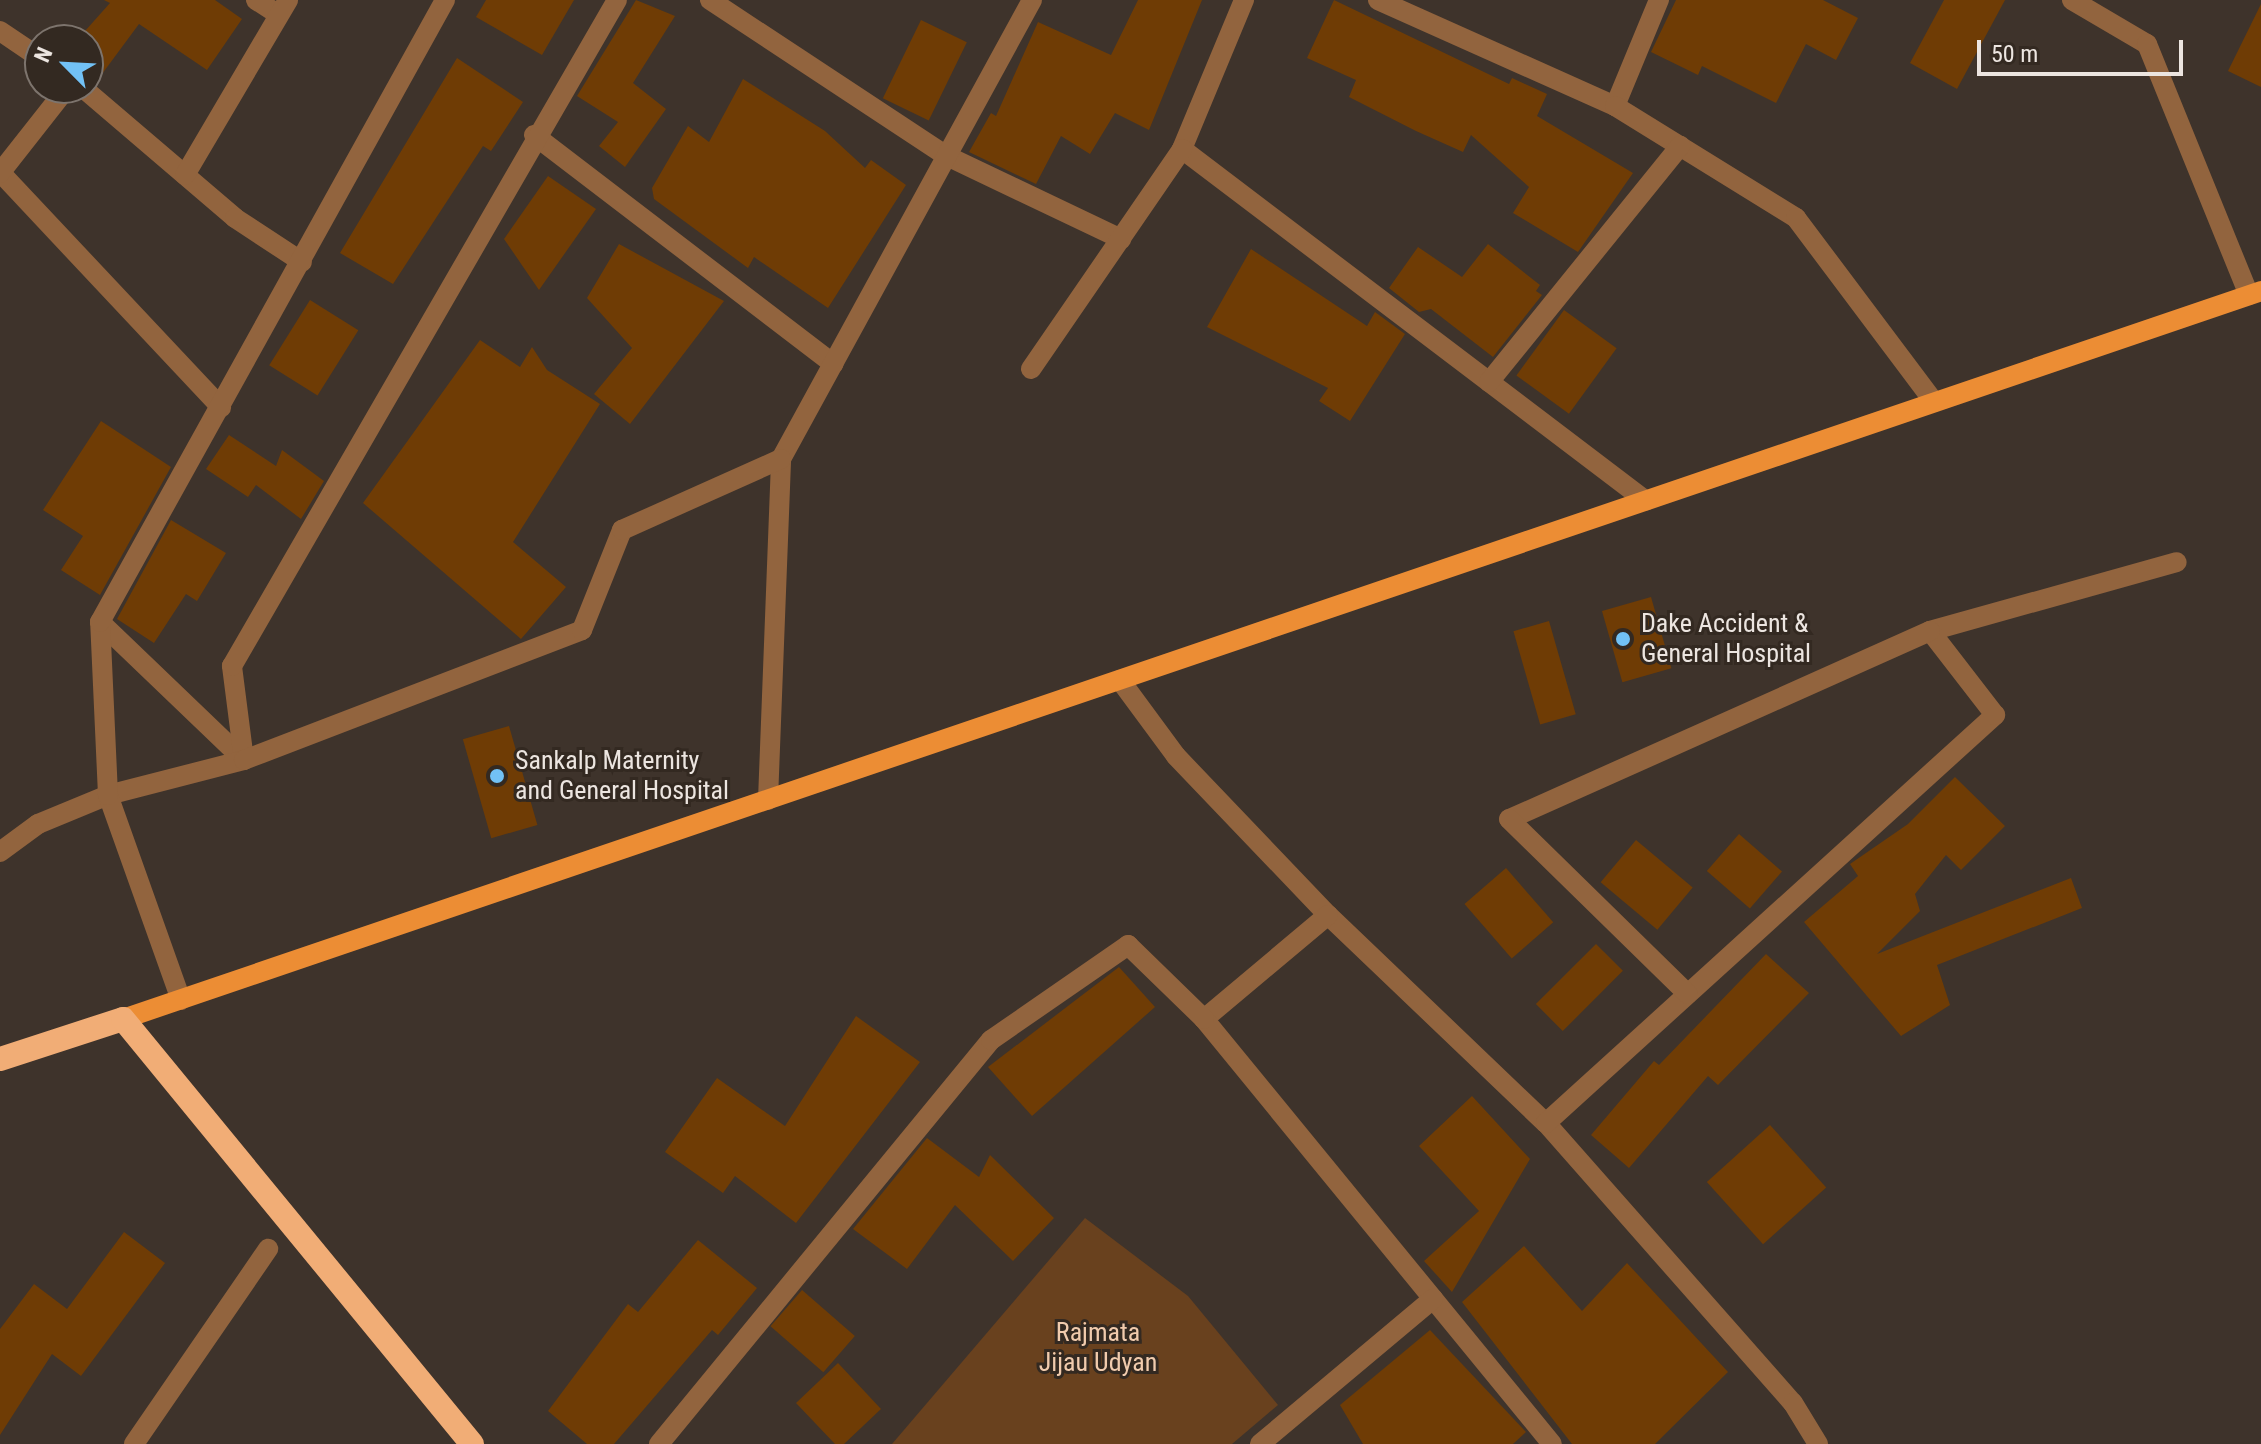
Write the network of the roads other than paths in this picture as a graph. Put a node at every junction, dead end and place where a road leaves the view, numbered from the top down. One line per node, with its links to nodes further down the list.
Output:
1 (256, 0): 10 (street)
2 (445, 0): 23 (street)
3 (617, 0): 16 (street)
4 (710, 0): 19 (street)
5 (1032, 0): 19 (street)
6 (1244, 0): 18 (street)
7 (1378, 0): 15 (street)
8 (1659, 0): 15 (street)
9 (2072, 0): 24 (street)
10 (283, 8): 21 (street)
11 (0, 31): 12 (street)
12 (24, 47)
13 (54, 104): 20 (street)
14 (102, 104): 21 (street)
15 (1615, 106): 17 (street)
16 (534, 135): 25 (street); 36 (street)
17 (1680, 146): 27 (street); 28 (street)
18 (1182, 149): 22 (street); 27 (street)
19 (947, 156): 22 (street); 25 (street)
20 (0, 172): 29 (street)
21 (185, 175): 23 (street)
22 (1121, 239): 26 (street)
23 (302, 262): 29 (street)
24 (2255, 293): 28 (main road)
25 (833, 364): 30 (street)
26 (1031, 369)
27 (1489, 382): 31 (street)
28 (1934, 402): 31 (main road)
29 (221, 407): 33 (street)
30 (781, 459): 36 (street); 38 (street)
31 (1646, 501): 35 (main road)
32 (2177, 562): 34 (street)
33 (100, 622): 36 (street); 37 (street)
34 (1930, 631): 41 (street); 41 (street)
35 (1120, 680): 38 (main road); 40 (street)
36 (244, 760): 37 (street)
37 (108, 795): 39 (street); 42 (street)
38 (768, 800): 42 (main road)
39 (2, 847)
40 (1328, 915): 44 (street); 46 (street)
41 (1688, 994): 46 (street)
42 (181, 1000): 43 (main road)
43 (123, 1019): 45 (highway); 51 (highway)
44 (1204, 1019): 48 (street); 52 (street)
45 (0, 1059)
46 (1546, 1123): 54 (street)
47 (268, 1249): 50 (street)
48 (1433, 1299): 49 (street); 53 (street)
49 (1543, 1441)
50 (134, 1444)
51 (472, 1444)
52 (659, 1444)
53 (1260, 1444)
54 (1818, 1444)

